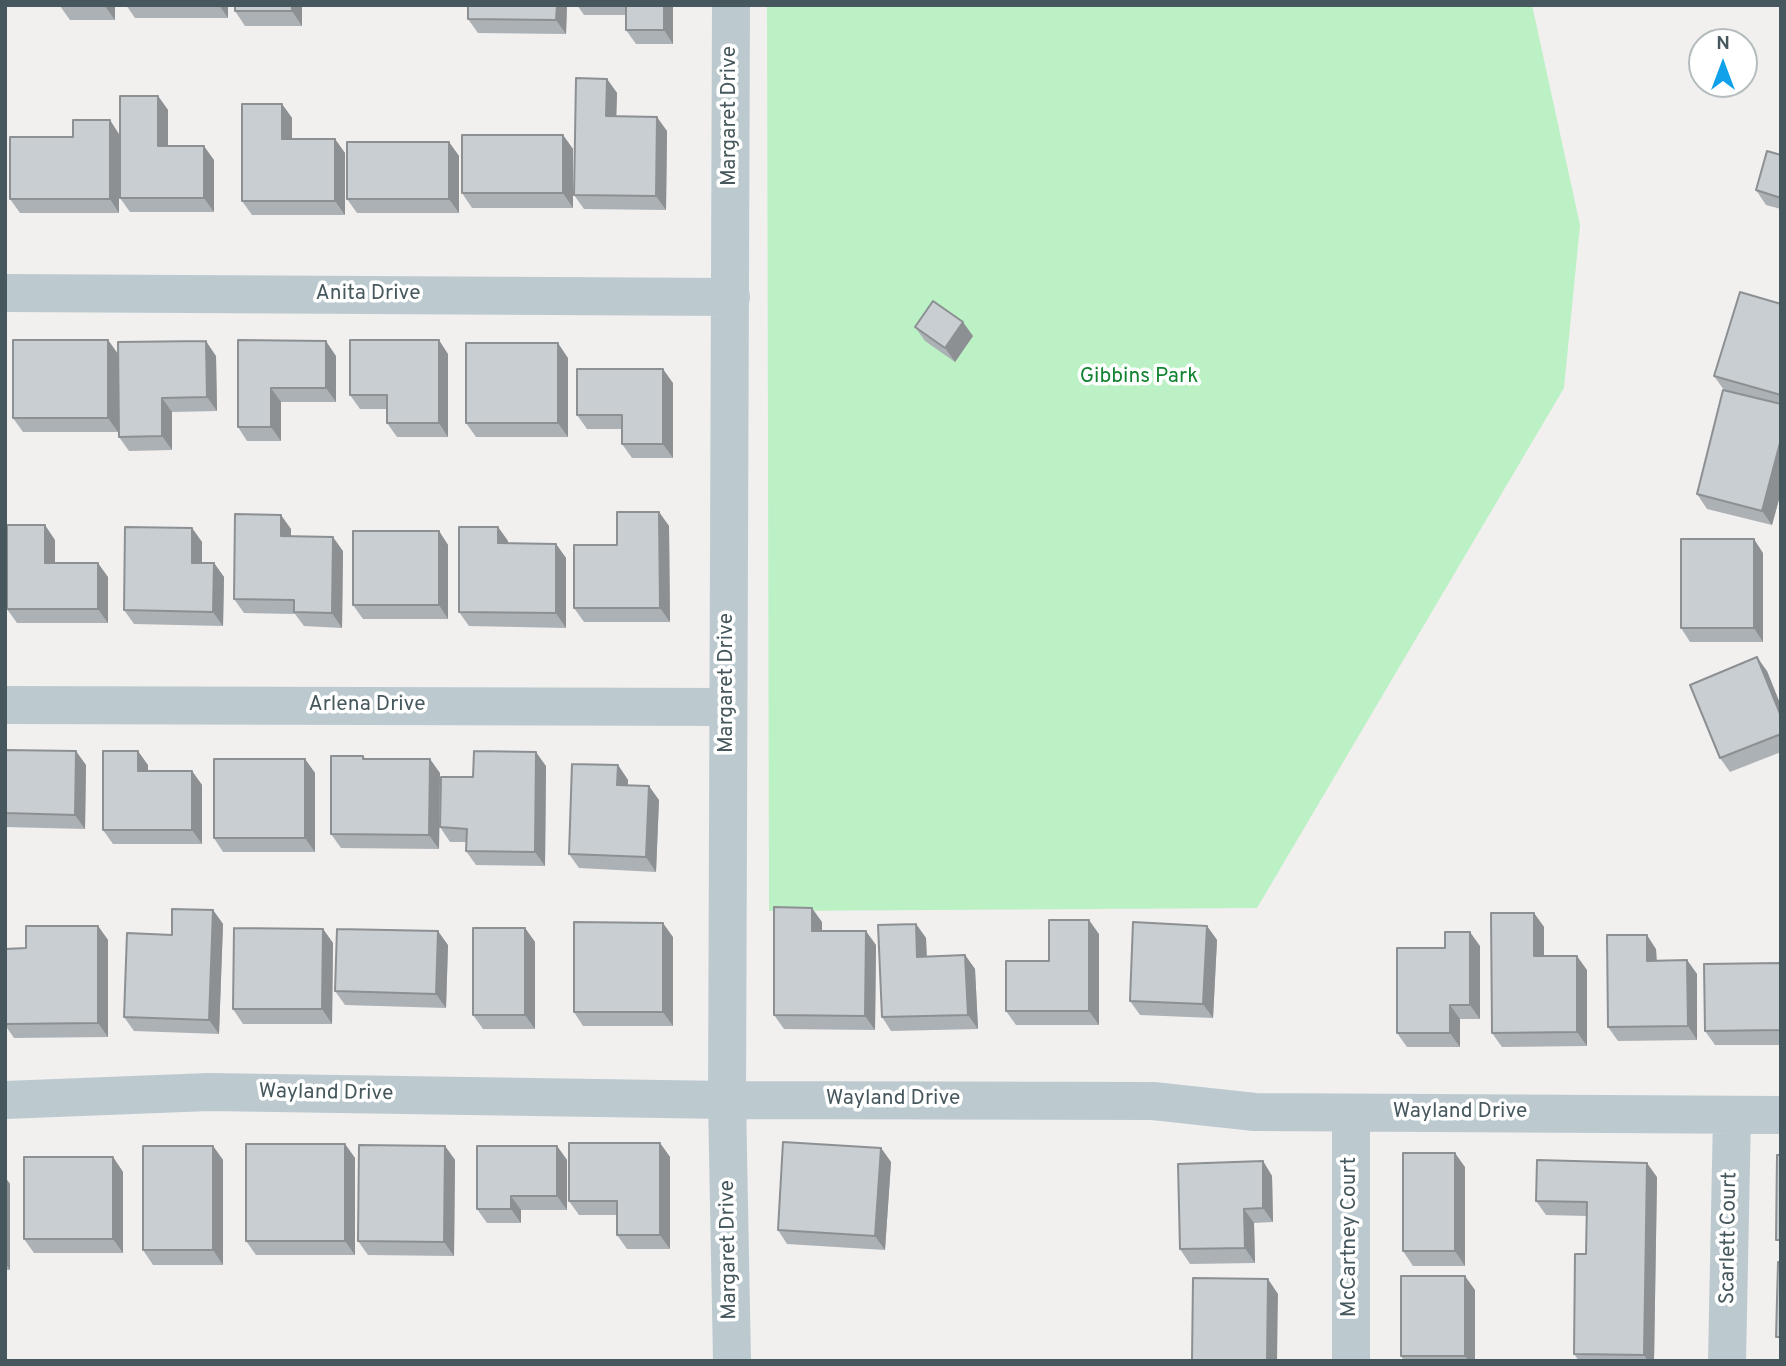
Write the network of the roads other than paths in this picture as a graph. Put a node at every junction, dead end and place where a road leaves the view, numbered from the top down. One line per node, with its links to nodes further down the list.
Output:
1 (731, 5): 3 (street, Margaret Drive)
2 (5, 293): 3 (street, Anita Drive)
3 (731, 297): 5 (street, Margaret Drive)
4 (5, 705): 5 (street, Arlena Drive)
5 (728, 707): 7 (street, Margaret Drive)
6 (5, 1100): 7 (street, Wayland Drive)
7 (727, 1100): 8 (street, Wayland Drive); 11 (street, Margaret Drive)
8 (1352, 1112): 9 (street, Wayland Drive); 12 (street, McCartney Court)
9 (1732, 1115): 10 (street, Wayland Drive); 13 (street, Scarlett Court)
10 (1781, 1115)
11 (732, 1361)
12 (1351, 1361)
13 (1727, 1361)

